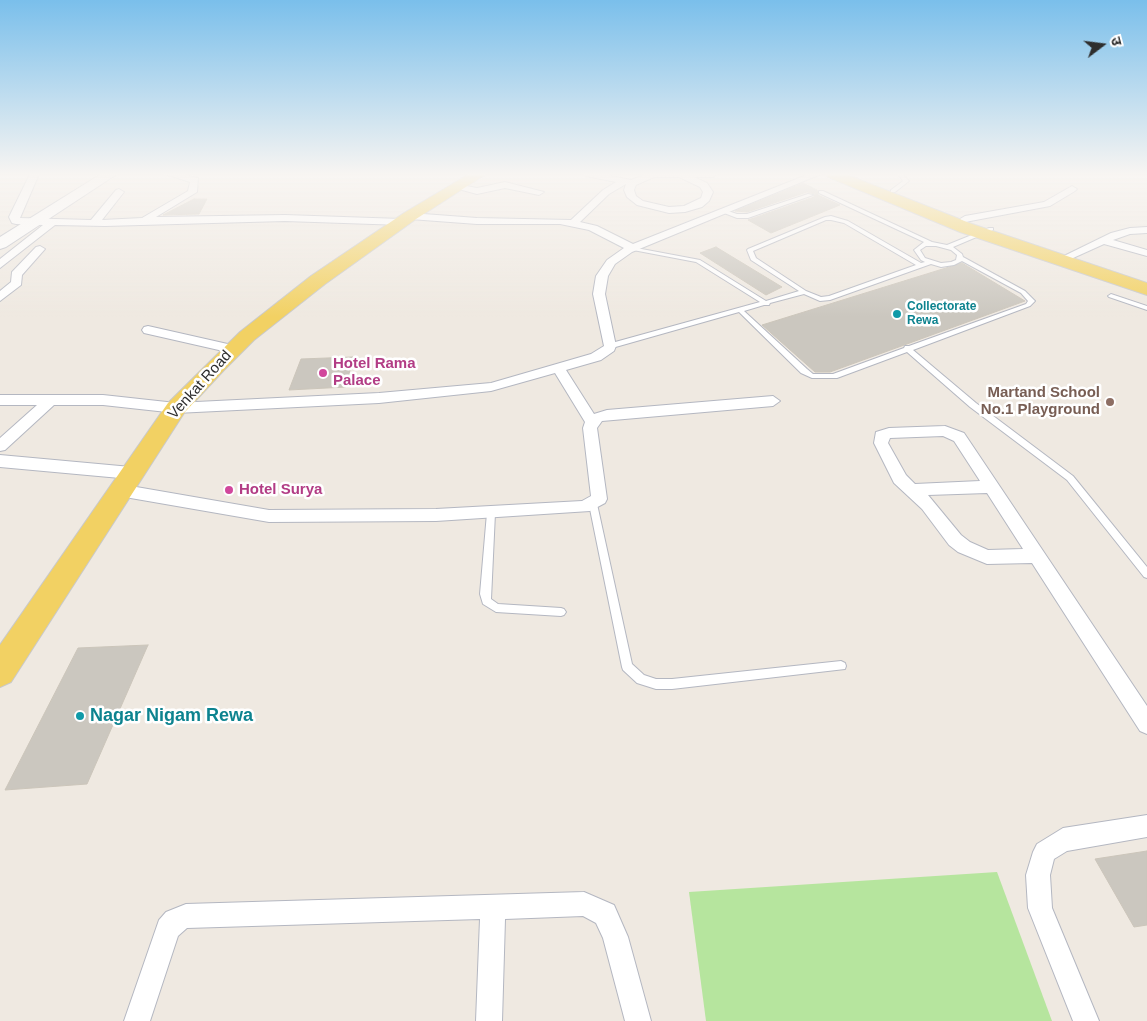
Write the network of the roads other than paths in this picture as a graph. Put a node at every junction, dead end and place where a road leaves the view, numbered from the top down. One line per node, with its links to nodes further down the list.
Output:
1 (32, 222): 19 (street)
2 (53, 222): 27 (street)
3 (66, 222): 13 (street)
4 (126, 222): 13 (street)
5 (402, 222): 40 (main road, Venkat Road)
6 (508, 222): 14 (street)
7 (696, 222): 21 (street)
8 (818, 222): 31 (lane)
9 (845, 222): 28 (lane)
10 (884, 222): 18 (lane)
11 (960, 222): 16 (main road)
12 (969, 222): 16 (main road)
13 (92, 223)
14 (573, 223): 21 (street)
15 (1147, 230): 17 (street)
16 (985, 231): 20 (lane); 24 (main road); 30 (main road)
17 (1103, 240): 23 (street); 24 (street)
18 (930, 243): 20 (lane); 26 (lane)
19 (0, 244)
20 (948, 247): 25 (lane)
21 (633, 248): 34 (lane); 38 (street)
22 (40, 249): 33 (street)
23 (1147, 253)
24 (1069, 256): 29 (main road)
25 (960, 258): 26 (lane); 39 (lane)
26 (930, 262): 28 (lane)
27 (0, 265)
28 (922, 266): 31 (lane)
29 (1147, 278)
30 (1147, 289)
31 (804, 292): 34 (lane)
32 (1111, 296): 35 (lane)
33 (0, 297)
34 (767, 304): 36 (lane)
35 (1147, 308)
36 (741, 311): 38 (lane); 39 (lane)
37 (148, 330): 40 (street)
38 (610, 346): 41 (street)
39 (907, 348): 55 (lane)
40 (232, 349): 45 (main road, Venkat Road)
41 (558, 368): 45 (street); 46 (street)
42 (0, 400): 43 (street)
43 (51, 400): 45 (street); 47 (street)
44 (773, 401): 46 (street)
45 (176, 408): 49 (main road, Venkat Road)
46 (592, 422): 52 (street)
47 (0, 446)
48 (0, 461): 49 (street)
49 (125, 481): 53 (street); 58 (main road, Venkat Road)
50 (992, 487): 51 (street); 51 (street); 54 (street)
51 (910, 490): 54 (street)
52 (593, 504): 53 (street); 57 (lane)
53 (491, 513): 56 (lane)
54 (1037, 556): 59 (street)
55 (1147, 574)
56 (561, 612)
57 (842, 666)
58 (0, 672)
59 (1147, 724)
60 (1147, 826): 65 (street)
61 (493, 908): 62 (street); 63 (street); 64 (street)
62 (137, 1021)
63 (489, 1021)
64 (638, 1021)
65 (1086, 1021)

